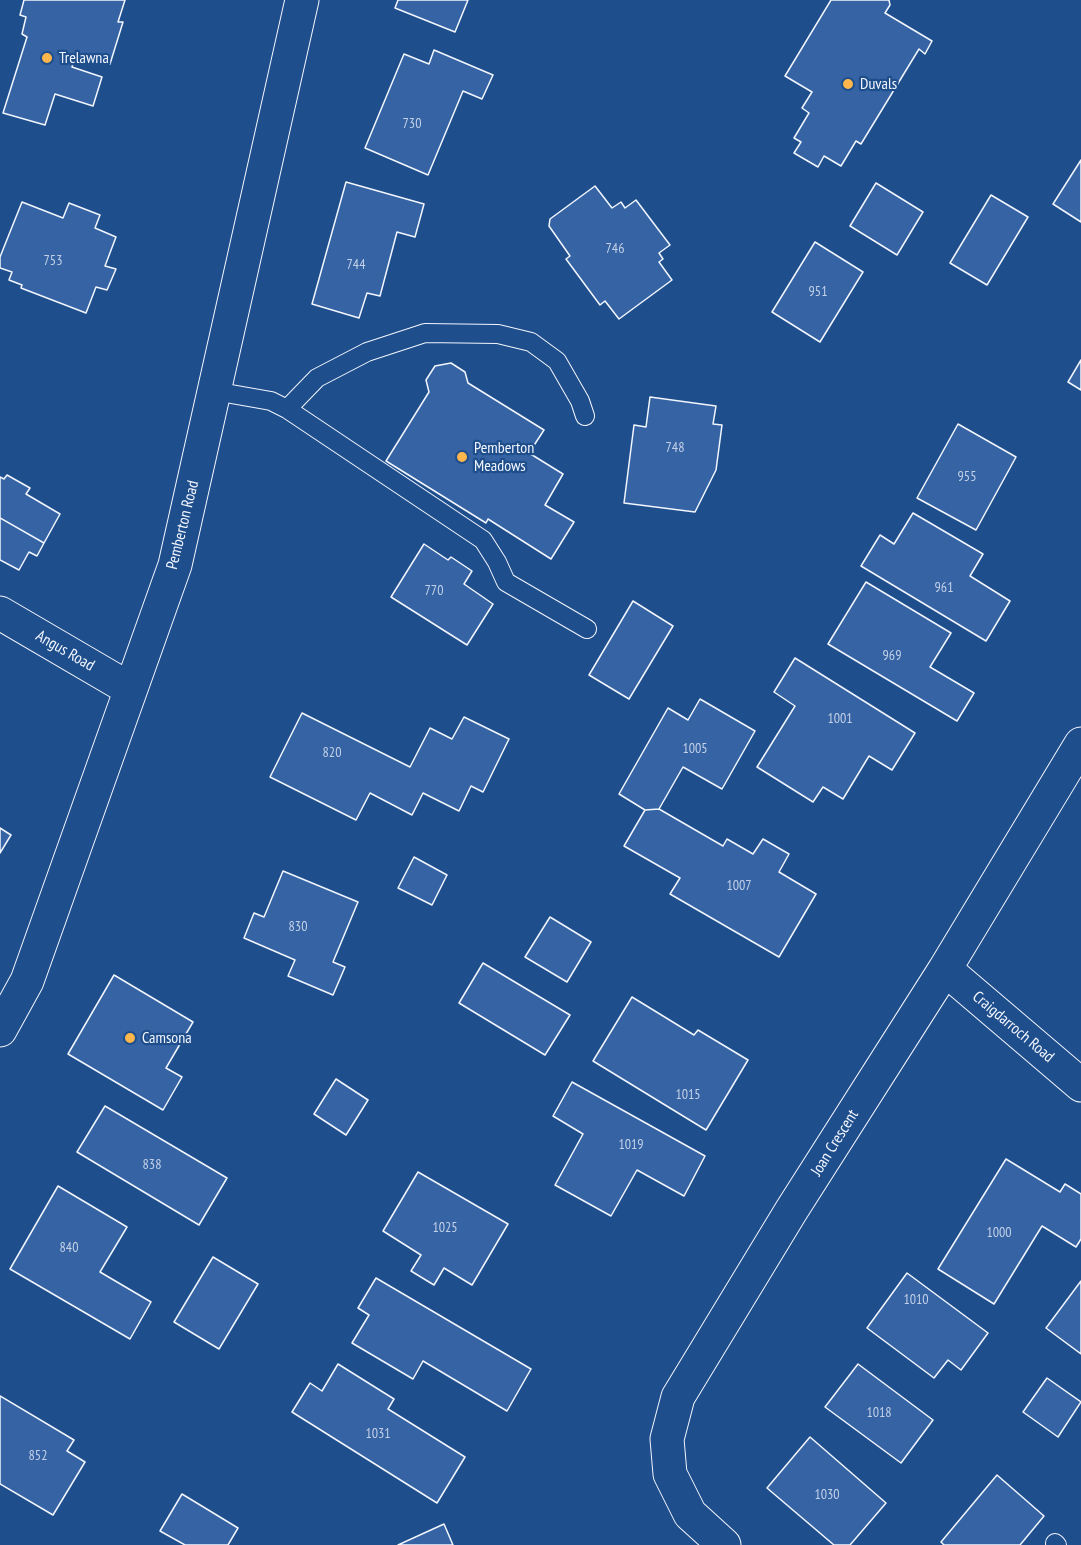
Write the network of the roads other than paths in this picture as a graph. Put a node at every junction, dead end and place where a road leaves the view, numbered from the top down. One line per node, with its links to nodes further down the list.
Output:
1 (302, 0): 2 (street, Pemberton Road)
2 (214, 391): 3 (lane); 7 (street, Pemberton Road)
3 (287, 409): 4 (lane); 6 (lane)
4 (585, 416)
5 (0, 613): 7 (street, Angus Road)
6 (587, 629)
7 (130, 689): 10 (street, Pemberton Road)
8 (1081, 744): 9 (street, Joan Crescent)
9 (945, 969): 11 (street, Craigdarroch Road); 12 (street, Joan Crescent)
10 (0, 1030)
11 (1081, 1085)
12 (724, 1545)

